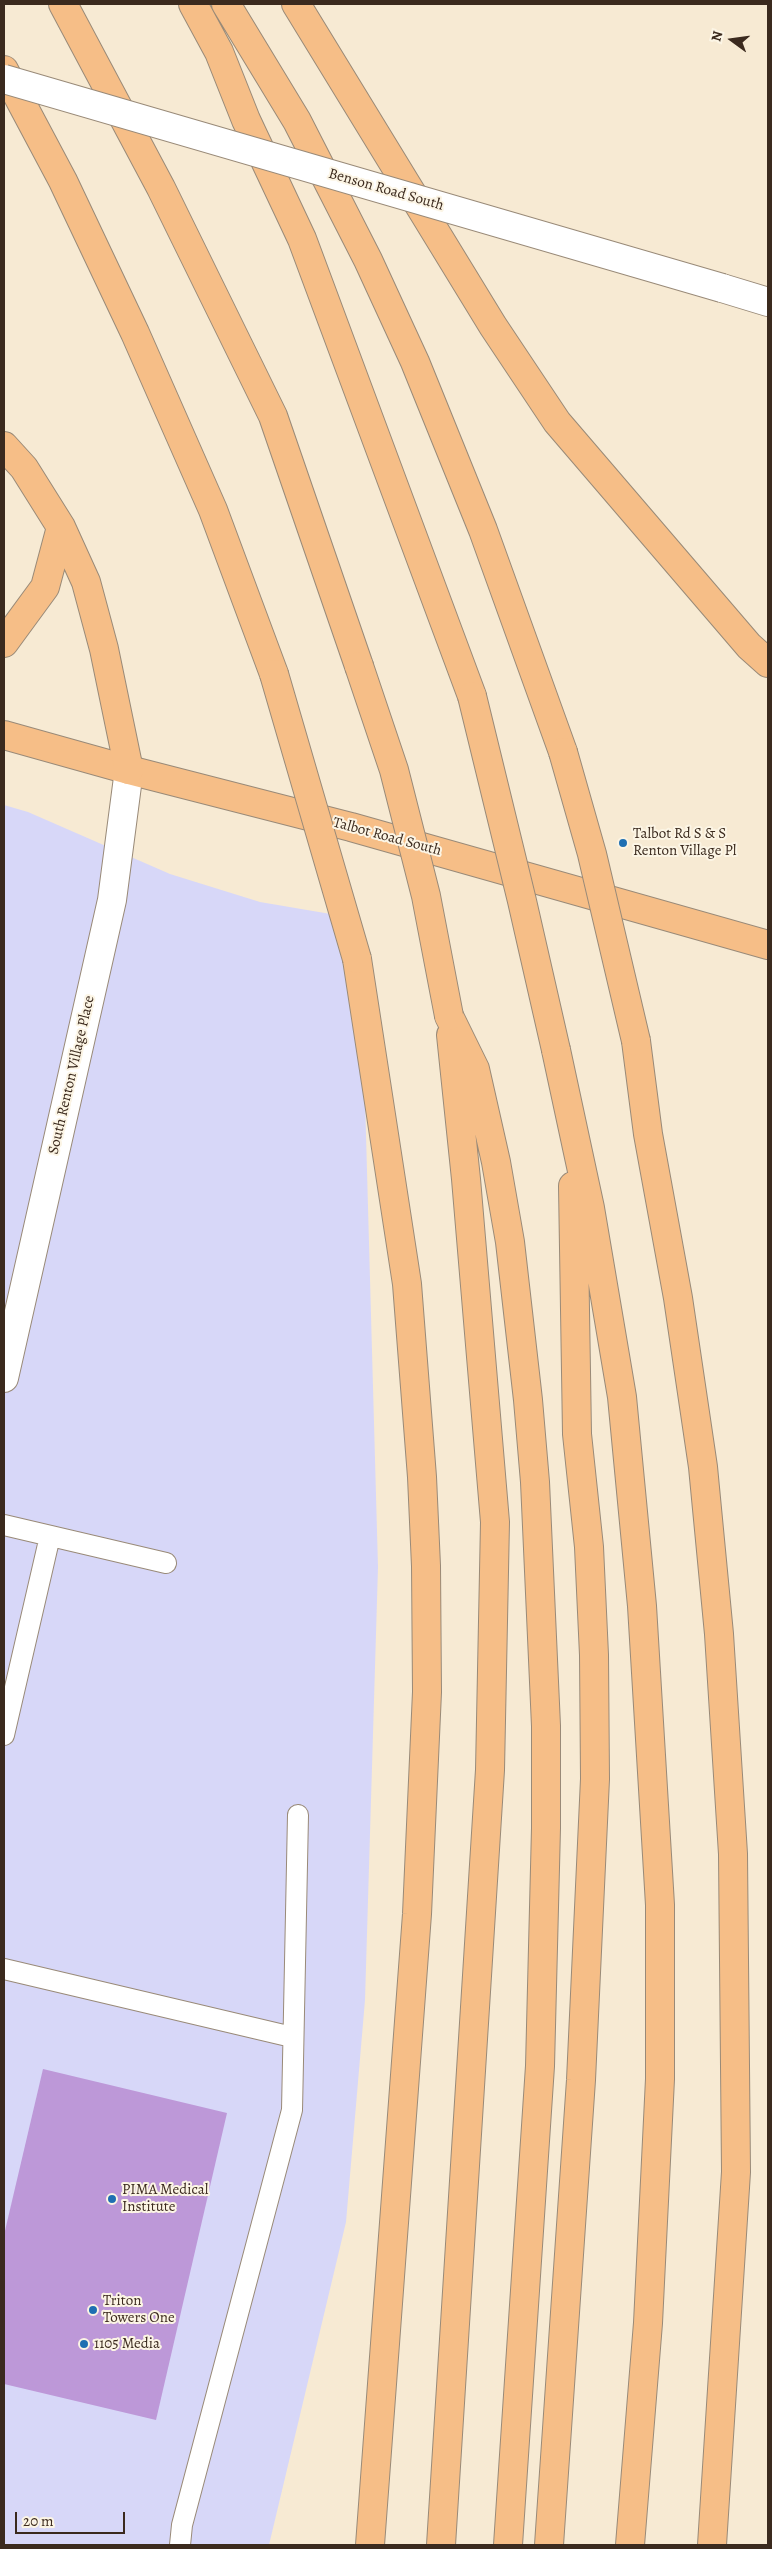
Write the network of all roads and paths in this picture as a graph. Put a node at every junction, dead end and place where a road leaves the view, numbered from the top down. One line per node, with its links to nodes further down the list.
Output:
1 (63, 4): 16 (main road, bridge)
2 (193, 4): 17 (main road, bridge)
3 (226, 4): 32 (main road, bridge)
4 (296, 4): 11 (main road)
5 (4, 70): 27 (main road, bridge)
6 (4, 79): 7 (street, Benson Road South, bridge)
7 (768, 302)
8 (4, 446): 9 (main road)
9 (61, 527): 10 (main road); 14 (main road)
10 (4, 643)
11 (758, 654): 12 (main road)
12 (768, 678)
13 (4, 735): 14 (main road, Talbot Road South)
14 (129, 770): 15 (main road, Talbot Road South); 18 (street, South Renton Village Place)
15 (768, 945)
16 (449, 1016): 28 (main road); 29 (main road)
17 (572, 1122): 30 (main road); 31 (main road)
18 (4, 1378)
19 (4, 1525): 20 (lane)
20 (50, 1536): 21 (lane); 22 (lane)
21 (166, 1563)
22 (4, 1735)
23 (298, 1815): 25 (lane)
24 (4, 1970): 25 (lane)
25 (292, 2037): 26 (lane)
26 (180, 2545)
27 (370, 2545)
28 (441, 2545)
29 (508, 2545)
30 (549, 2545)
31 (630, 2545)
32 (712, 2545)

